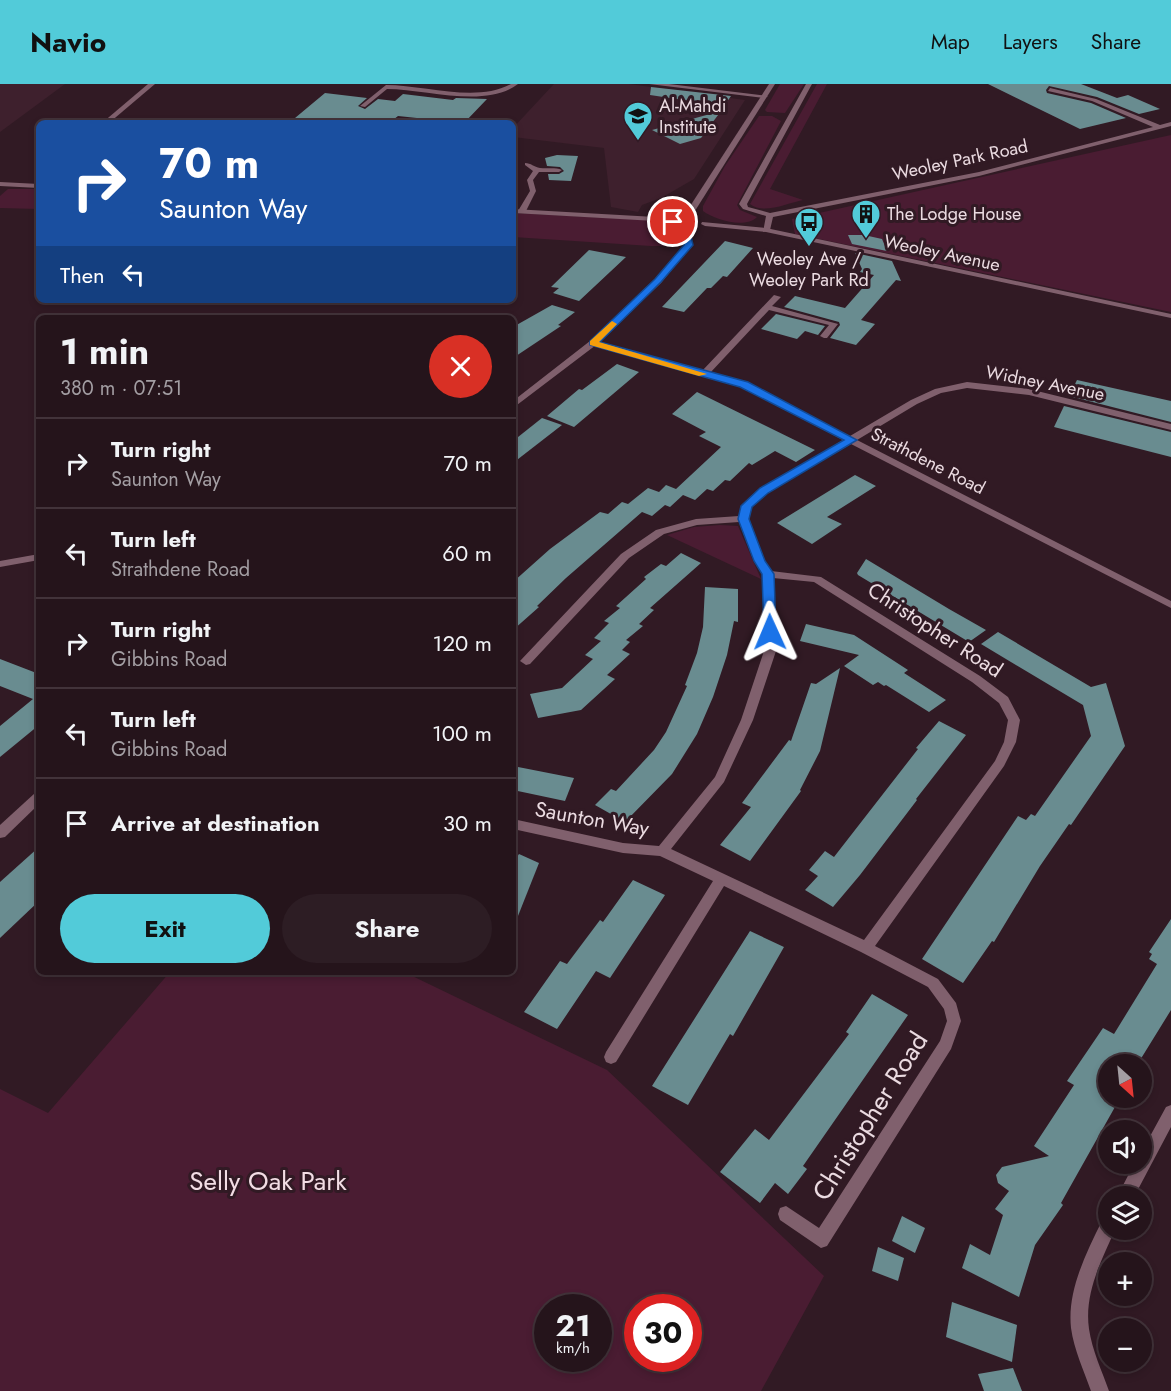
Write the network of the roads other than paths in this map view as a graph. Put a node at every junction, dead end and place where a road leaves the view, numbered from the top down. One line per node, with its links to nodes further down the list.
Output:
1 (152, 84): 11 (street)
2 (515, 84): 10 (street)
3 (652, 84): 8 (street)
4 (772, 84): 8 (street)
5 (809, 84): 22 (street)
6 (1050, 90): 7 (street)
7 (1063, 93): 9 (street); 13 (street)
8 (765, 96): 21 (street)
9 (1055, 99)
10 (363, 106)
11 (109, 120)
12 (1171, 124): 13 (street, Weoley Park Road)
13 (1159, 127): 22 (street, Weoley Park Road)
14 (527, 164): 15 (street)
15 (537, 170): 16 (street); 20 (street)
16 (559, 170)
17 (2, 186): 18 (street)
18 (36, 186)
19 (516, 211): 20 (street)
20 (522, 211): 23 (street)
21 (689, 214): 23 (street); 24 (street)
22 (770, 215): 26 (street)
23 (673, 220): 25 (street)
24 (705, 224): 25 (street); 26 (street, Weoley Avenue)
25 (686, 228): 31 (street)
26 (766, 230): 29 (street, Weoley Avenue)
27 (777, 297): 28 (street)
28 (769, 308): 30 (street); 32 (street)
29 (1171, 316)
30 (824, 336)
31 (593, 343): 32 (street, Strathdene Road); 33 (street)
32 (704, 374): 35 (street, Strathdene Road)
33 (516, 403)
34 (1171, 428): 35 (street, Widney Avenue)
35 (852, 440): 36 (street); 40 (street, Strathdene Road)
36 (743, 519): 39 (street, Saunton Way); 41 (street)
37 (36, 558): 38 (street)
38 (0, 564)
39 (768, 574): 45 (street, Saunton Way); 47 (street, Christopher Road)
40 (1171, 606)
41 (526, 661)
42 (36, 799): 44 (street)
43 (516, 825): 45 (street, Saunton Way)
44 (0, 833)
45 (662, 851): 46 (street, Christopher Road)
46 (722, 878): 47 (street, Christopher Road); 48 (street)
47 (866, 948): 51 (street, Christopher Road)
48 (611, 1057)
49 (1171, 1113): 50 (street)
50 (1131, 1186)
51 (786, 1214)
52 (1101, 1240): 53 (street)
53 (1100, 1391)

